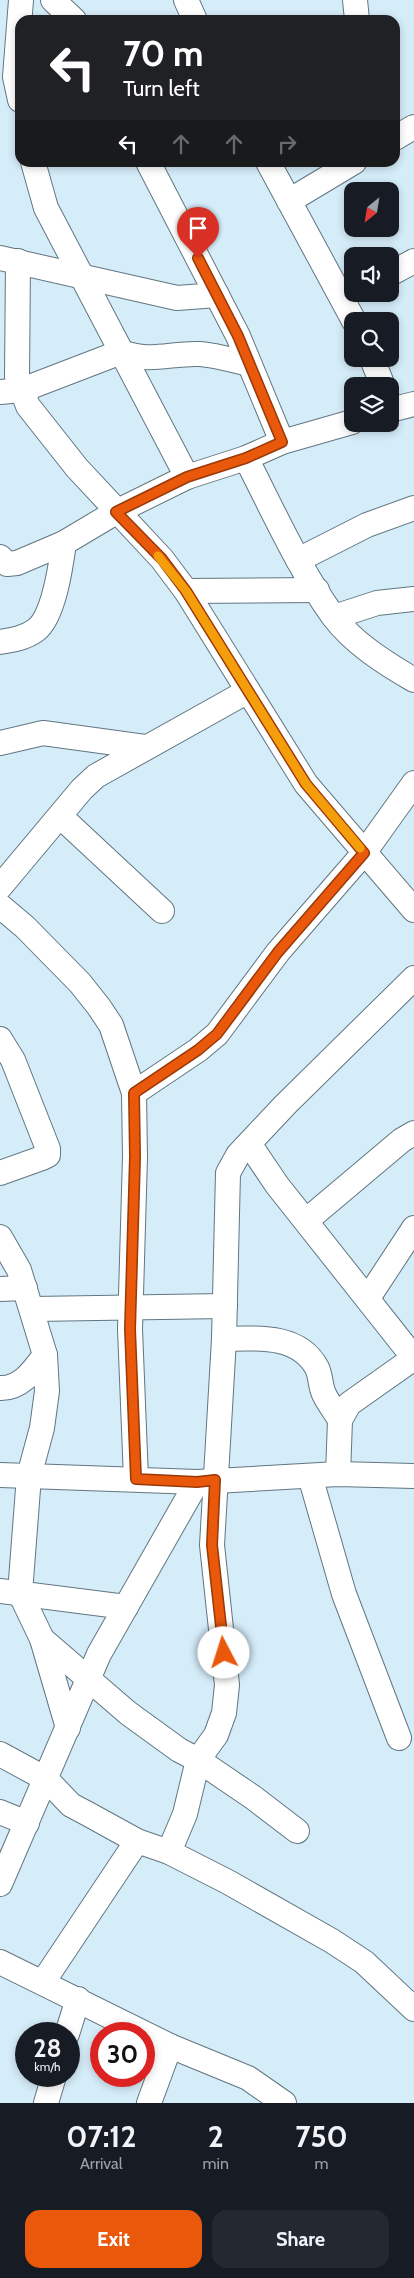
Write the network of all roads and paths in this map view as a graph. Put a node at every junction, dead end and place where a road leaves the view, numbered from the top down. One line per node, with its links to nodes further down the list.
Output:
1 (21, 0): 5 (street)
2 (53, 0): 6 (street)
3 (186, 0): 7 (street)
4 (355, 0): 8 (street)
5 (19, 15)
6 (69, 15)
7 (193, 15)
8 (356, 15)
9 (15, 51): 10 (street)
10 (12, 77)
11 (34, 167): 19 (street)
12 (151, 167): 21 (street)
13 (271, 167): 15 (street)
14 (346, 167): 15 (street)
15 (288, 201): 20 (street)
16 (9, 260): 19 (street); 24 (street)
17 (414, 261): 18 (street)
18 (399, 269)
19 (82, 277): 21 (street); 22 (street)
20 (344, 291)
21 (217, 294): 23 (street)
22 (121, 352): 23 (street); 24 (street); 28 (street)
23 (249, 364): 26 (street)
24 (11, 391): 30 (street)
25 (344, 424): 26 (street)
26 (282, 442): 27 (street)
27 (246, 458): 28 (street); 33 (street)
28 (187, 477): 30 (street)
29 (414, 508): 33 (street)
30 (116, 512): 31 (street); 35 (street)
31 (64, 543): 32 (street); 38 (street)
32 (0, 557)
33 (298, 560): 34 (street)
34 (317, 590): 35 (street); 37 (street)
35 (186, 591): 40 (street)
36 (414, 599): 37 (street)
37 (334, 617): 39 (street)
38 (0, 642)
39 (414, 680)
40 (248, 691): 42 (street); 46 (street)
41 (0, 743): 42 (street)
42 (145, 747): 45 (street)
43 (414, 783): 44 (street)
44 (406, 808): 46 (street)
45 (60, 816): 47 (street); 50 (street)
46 (364, 853): 49 (street); 53 (street)
47 (0, 887)
48 (0, 906): 53 (street)
49 (414, 910)
50 (162, 911)
51 (414, 978): 55 (street)
52 (0, 1039): 56 (street)
53 (134, 1093): 64 (street)
54 (414, 1133): 57 (street)
55 (250, 1145): 57 (street); 63 (street)
56 (0, 1173)
57 (307, 1220): 61 (street)
58 (414, 1228): 61 (street)
59 (0, 1237): 62 (street)
60 (0, 1289): 62 (street)
61 (368, 1298): 67 (street)
62 (29, 1299): 64 (street); 66 (street)
63 (225, 1306): 64 (street); 65 (street)
64 (131, 1308): 75 (street)
65 (224, 1339): 69 (street); 76 (street)
66 (45, 1355): 68 (street); 72 (street)
67 (414, 1358): 69 (street)
68 (0, 1388)
69 (340, 1420): 70 (street)
70 (338, 1474): 73 (street); 74 (street)
71 (0, 1475): 72 (street)
72 (29, 1476): 75 (street); 77 (street)
73 (310, 1476): 76 (street); 82 (street)
74 (414, 1476)
75 (136, 1479): 76 (street)
76 (206, 1481): 78 (street); 84 (street)
77 (10, 1592): 78 (street); 79 (street)
78 (126, 1607): 80 (street)
79 (42, 1639): 80 (street); 81 (street)
80 (89, 1680): 81 (street); 84 (street)
81 (68, 1728): 85 (street)
82 (399, 1738)
83 (0, 1754): 85 (street)
84 (198, 1760): 88 (street); 90 (street)
85 (46, 1779): 87 (street); 89 (street)
86 (0, 1812): 87 (street)
87 (27, 1823): 91 (street)
88 (297, 1831)
89 (137, 1841): 90 (street); 93 (street)
90 (169, 1852): 95 (street)
91 (0, 1884)
92 (0, 1962): 93 (street)
93 (43, 1982): 94 (street)
94 (78, 2000): 96 (street); 97 (street)
95 (414, 2009)
96 (71, 2022)
97 (170, 2046): 100 (street); 101 (street)
98 (51, 2087): 99 (street)
99 (46, 2103)
100 (149, 2103)
101 (284, 2103)

